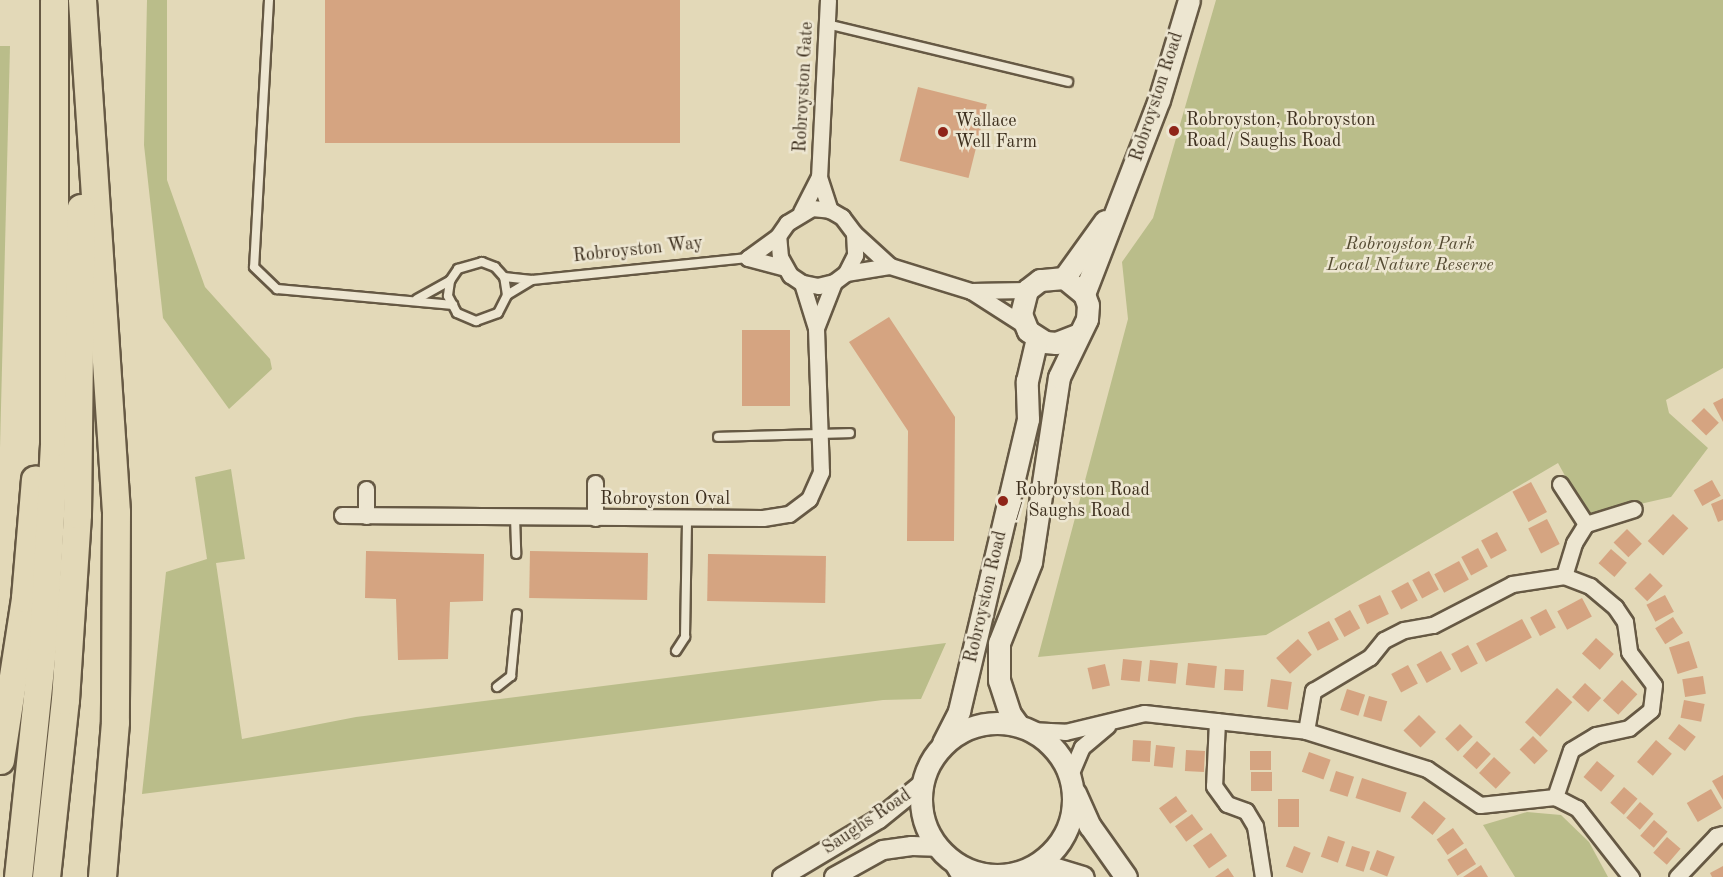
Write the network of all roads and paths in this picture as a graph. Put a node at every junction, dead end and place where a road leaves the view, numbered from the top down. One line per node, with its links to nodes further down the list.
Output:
1 (54, 0): 8 (highway)
2 (82, 0): 64 (highway); 65 (highway)
3 (269, 0): 28 (lane)
4 (828, 0): 6 (street, Robroyston Gate)
5 (1189, 0): 10 (main road, Robroyston Road)
6 (825, 23): 7 (lane); 9 (street, Robroyston Gate)
7 (1068, 82)
8 (55, 101): 56 (highway); 63 (highway)
9 (819, 177): 11 (street); 12 (street)
10 (1124, 194): 20 (main road, Robroyston Road); 26 (main road, Robroyston Road)
11 (830, 210): 12 (street); 13 (street)
12 (801, 212): 14 (street)
13 (854, 233): 16 (street); 19 (street)
14 (778, 236): 15 (street); 17 (street)
15 (748, 258): 17 (street); 21 (lane, Robroyston Way)
16 (890, 266): 19 (street); 25 (street)
17 (785, 268): 23 (street)
18 (504, 277): 21 (lane, Robroyston Way); 22 (lane, Robroyston Way); 27 (lane)
19 (840, 278): 23 (street); 30 (street)
20 (1064, 278): 24 (main road); 26 (main road)
21 (532, 280): 27 (lane, Robroyston Way)
22 (450, 281): 28 (lane); 29 (lane)
23 (802, 283): 30 (street)
24 (1027, 290): 25 (street); 31 (main road, Robroyston Road)
25 (971, 291): 31 (street)
26 (1084, 294): 32 (main road, Robroyston Road)
27 (507, 295): 29 (lane, Robroyston Way)
28 (417, 299): 29 (lane)
29 (453, 305)
30 (816, 328): 35 (street, Robroyston Oval)
31 (1030, 332): 32 (main road); 55 (main road, Robroyston Road)
32 (1077, 335): 53 (main road, Robroyston Road)
33 (850, 433): 35 (lane)
34 (718, 437): 35 (lane)
35 (819, 437): 44 (street, Robroyston Oval)
36 (595, 483): 43 (street)
37 (1560, 484): 45 (street)
38 (366, 489): 41 (street)
39 (1634, 509): 45 (street)
40 (342, 515): 41 (street, Robroyston Oval)
41 (366, 516): 42 (street, Robroyston Oval)
42 (515, 517): 43 (street, Robroyston Oval); 46 (lane)
43 (595, 518): 44 (street, Robroyston Oval)
44 (687, 518): 49 (lane)
45 (1586, 524): 47 (street)
46 (516, 554)
47 (1564, 576): 54 (street); 59 (street)
48 (517, 614): 50 (lane)
49 (676, 651)
50 (497, 687)
51 (1119, 717): 52 (street); 53 (street); 57 (street)
52 (1217, 722): 54 (street); 71 (street)
53 (1024, 728): 55 (main road); 57 (main road)
54 (1306, 732): 59 (street)
55 (941, 746): 58 (main road)
56 (0, 760)
57 (1071, 781): 62 (main road); 70 (main road)
58 (921, 785): 61 (main road); 66 (street, Saughs Road)
59 (1555, 797): 72 (street)
60 (1723, 834): 73 (street)
61 (940, 851): 62 (main road); 67 (street, Saughs Road); 68 (lane)
62 (1022, 873): 69 (main road)
63 (18, 877)
64 (46, 877)
65 (102, 877)
66 (782, 877)
67 (834, 877)
68 (956, 877)
69 (1083, 877)
70 (1126, 877)
71 (1263, 877)
72 (1631, 877)
73 (1677, 877)

